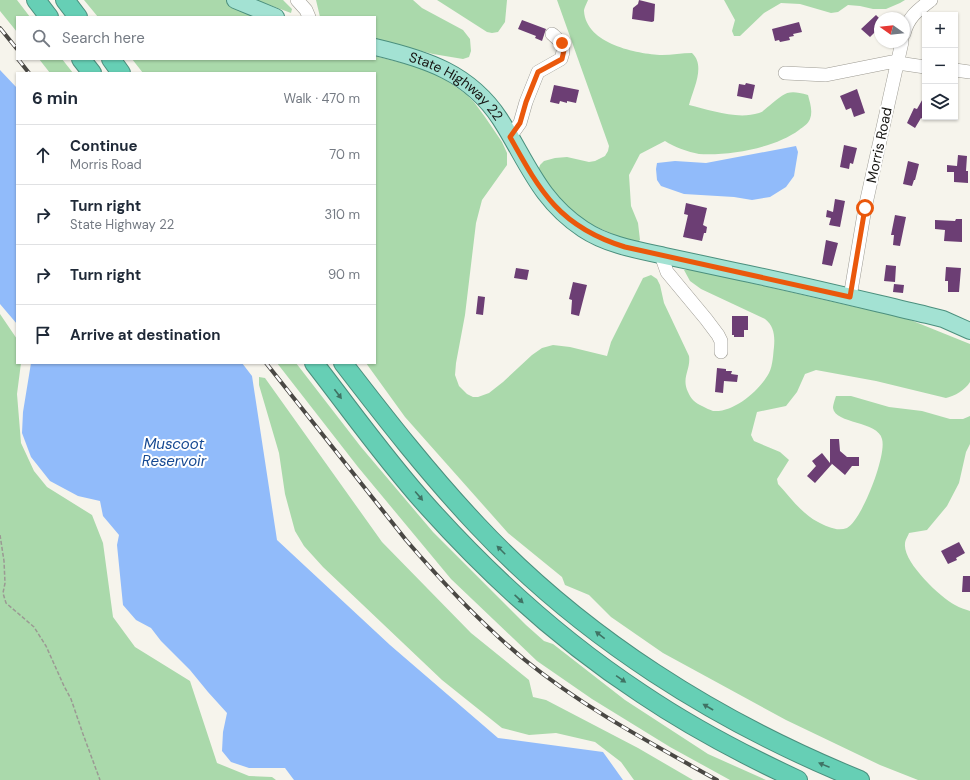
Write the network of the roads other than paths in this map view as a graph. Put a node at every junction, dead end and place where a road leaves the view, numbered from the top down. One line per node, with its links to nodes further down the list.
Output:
1 (36, 0): 6 (highway)
2 (65, 0): 7 (highway)
3 (235, 0): 8 (main road)
4 (297, 0): 9 (street)
5 (931, 0): 10 (street)
6 (48, 16)
7 (77, 16)
8 (274, 16)
9 (309, 16)
10 (910, 19)
11 (552, 34): 23 (street)
12 (376, 47): 23 (main road, State Highway 22)
13 (901, 48): 16 (street, Morris Road)
14 (82, 60): 19 (highway)
15 (112, 60): 20 (highway)
16 (898, 64): 17 (street); 22 (street); 25 (street, Morris Road)
17 (922, 67)
18 (958, 70): 21 (street)
19 (91, 72)
20 (120, 72)
21 (970, 72)
22 (785, 73)
23 (510, 137): 24 (main road, State Highway 22)
24 (661, 256): 25 (main road, State Highway 22); 27 (street)
25 (850, 297): 26 (main road, State Highway 22)
26 (970, 330)
27 (721, 352)
28 (315, 364): 30 (highway, one-way to 30)
29 (344, 364): 31 (highway, one-way to 29)
30 (798, 780)
31 (860, 780)

